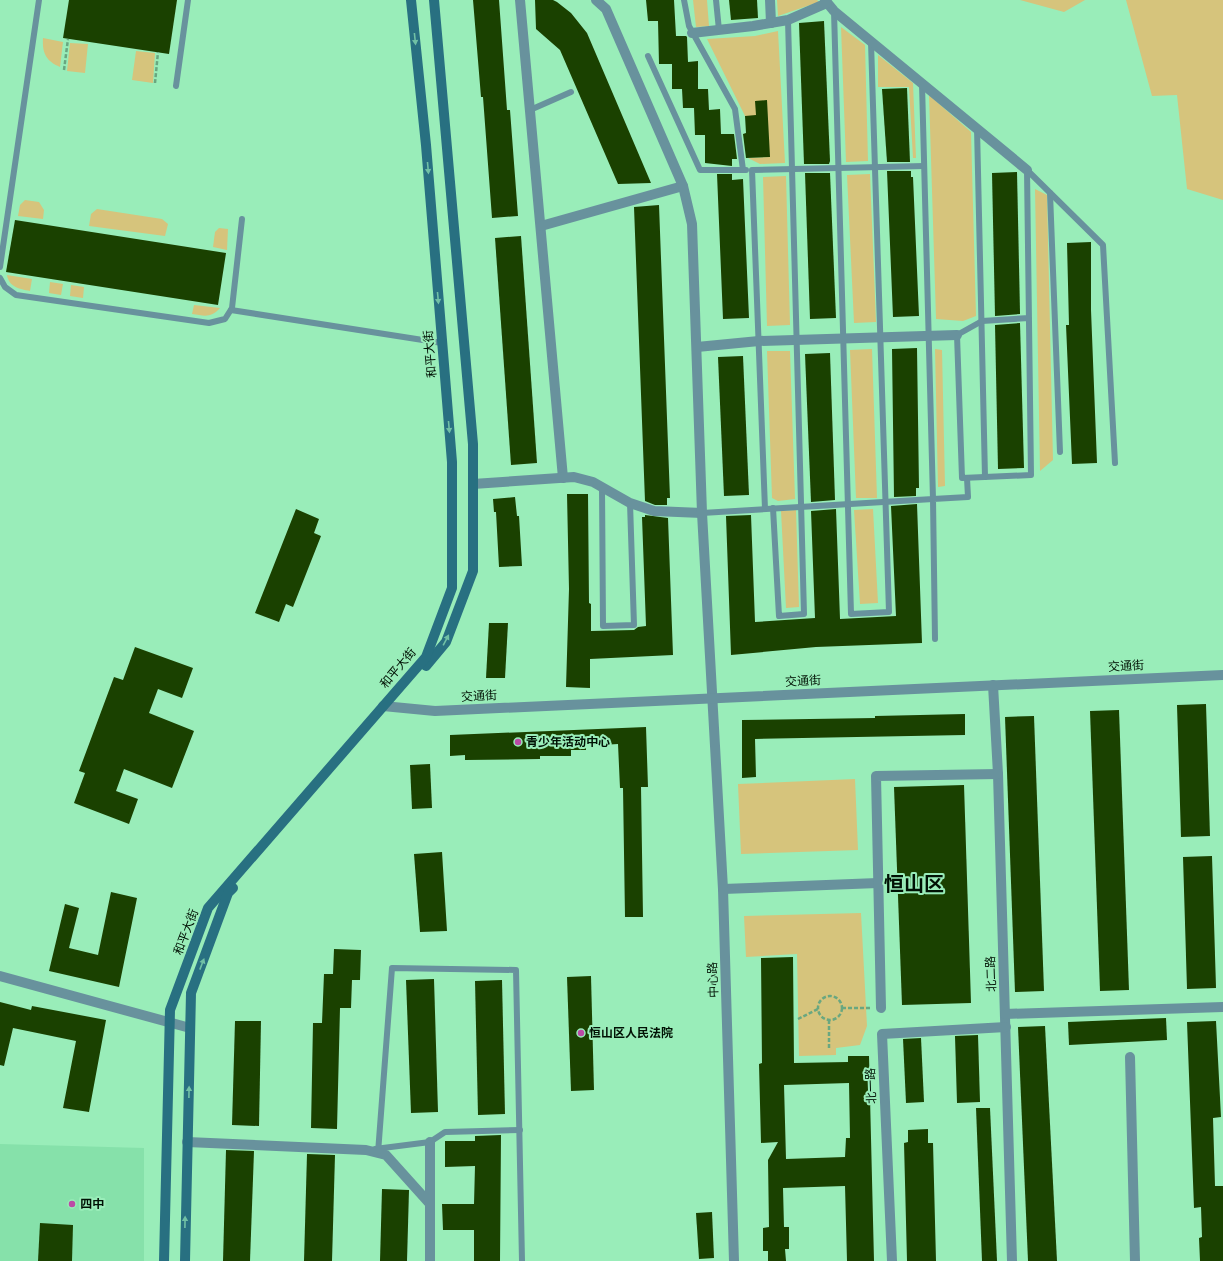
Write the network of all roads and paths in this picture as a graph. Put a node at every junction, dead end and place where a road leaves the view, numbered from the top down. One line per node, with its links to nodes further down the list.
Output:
1 (39, 0): 38 (lane)
2 (188, 0): 23 (lane)
3 (411, 0): 49 (main road, 和平大街, one-way to 49)
4 (434, 0): 56 (main road, 和平大街)
5 (520, 0): 25 (street)
6 (596, 0): 34 (street, 中心路)
7 (684, 0): 15 (lane)
8 (716, 0): 14 (lane)
9 (770, 0): 13 (street)
10 (826, 1): 11 (street); 12 (street)
11 (834, 11): 17 (street); 29 (lane)
12 (788, 20): 13 (street); 30 (lane)
13 (772, 23): 14 (street)
14 (719, 30): 15 (street)
15 (692, 33): 31 (lane)
16 (68, 39): 20 (path)
17 (871, 42): 22 (street); 28 (lane)
18 (158, 52): 21 (path)
19 (648, 56): 31 (lane)
20 (64, 70)
21 (155, 83)
22 (922, 84): 26 (street); 27 (lane)
23 (176, 86)
24 (571, 92): 25 (lane)
25 (530, 110): 37 (street)
26 (977, 128): 33 (street); 42 (lane)
27 (924, 166): 28 (lane); 44 (lane)
28 (875, 167): 29 (lane); 45 (lane)
29 (838, 168): 30 (lane); 46 (lane)
30 (791, 169): 32 (lane); 47 (lane)
31 (743, 170): 32 (lane)
32 (752, 170): 48 (lane)
33 (1027, 170): 35 (lane); 41 (lane)
34 (684, 186): 37 (street); 50 (street, 中心路)
35 (1050, 192): 51 (lane); 52 (lane)
36 (242, 219): 40 (lane)
37 (541, 226): 54 (street)
38 (0, 267)
39 (0, 278): 40 (lane)
40 (231, 310): 49 (lane)
41 (1029, 318): 42 (lane); 53 (lane)
42 (982, 321): 43 (lane); 53 (lane)
43 (956, 335): 44 (street); 55 (lane)
44 (929, 336): 45 (street); 58 (lane)
45 (880, 337): 46 (street); 59 (lane)
46 (843, 338): 47 (street); 61 (lane)
47 (795, 340): 48 (street); 62 (lane)
48 (759, 341): 50 (street); 64 (lane)
49 (442, 343): 70 (main road, 和平大街, one-way to 70)
50 (697, 347): 65 (street, 中心路)
51 (1060, 452)
52 (1115, 463)
53 (985, 477): 55 (lane)
54 (563, 478): 56 (street); 57 (street)
55 (967, 478): 58 (lane)
56 (473, 484): 70 (main road, 和平大街, one-way to 56)
57 (602, 487): 60 (street); 60 (lane)
58 (933, 498): 59 (lane); 66 (lane)
59 (885, 501): 61 (lane); 61 (lane)
60 (630, 503): 65 (street)
61 (848, 504): 62 (lane)
62 (800, 507): 63 (lane); 63 (lane)
63 (773, 508): 64 (lane)
64 (765, 509): 65 (lane)
65 (702, 512): 69 (street, 中心路)
66 (935, 639)
67 (1223, 675): 68 (street, 交通街)
68 (993, 686): 69 (street, 交通街); 71 (street, 北二路)
69 (713, 698): 70 (street, 交通街); 73 (street, 中心路)
70 (387, 707): 81 (main road, 和平大街); 83 (main road, 和平大街, one-way to 70)
71 (998, 774): 72 (street); 78 (street, 北二路)
72 (878, 883): 73 (street); 76 (street)
73 (723, 889): 95 (street, 中心路)
74 (0, 976): 81 (street)
75 (1223, 1007): 78 (street)
76 (881, 1008)
77 (818, 1010): 79 (path); 80 (path); 80 (path)
78 (1005, 1014): 82 (street, 北二路)
79 (798, 1019)
80 (829, 1020): 84 (path)
81 (170, 1024): 83 (street); 91 (main road, 和平大街)
82 (1006, 1027): 96 (street, 北一路); 97 (street, 北二路)
83 (190, 1028): 87 (main road, 和平大街, one-way to 83)
84 (829, 1048)
85 (1130, 1057): 98 (street)
86 (520, 1130): 88 (lane); 89 (lane); 94 (lane)
87 (187, 1142): 89 (street); 92 (main road, 和平大街, one-way to 87)
88 (430, 1142): 89 (lane); 90 (street)
89 (378, 1151): 90 (street)
90 (430, 1204): 93 (street)
91 (164, 1261)
92 (185, 1261)
93 (430, 1261)
94 (522, 1261)
95 (734, 1261)
96 (892, 1261)
97 (1012, 1261)
98 (1136, 1261)

